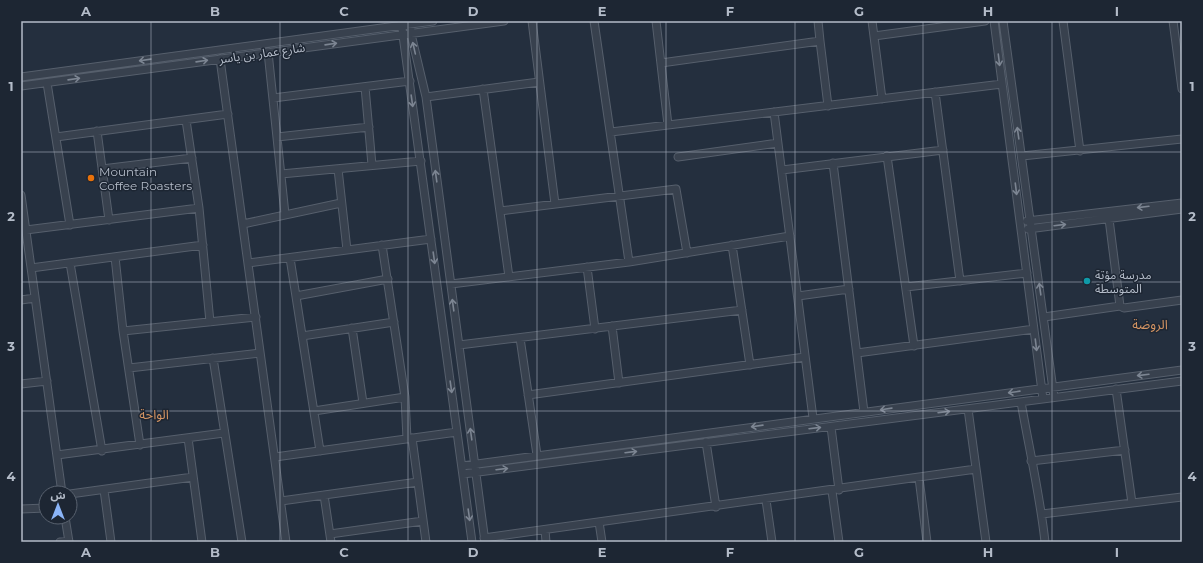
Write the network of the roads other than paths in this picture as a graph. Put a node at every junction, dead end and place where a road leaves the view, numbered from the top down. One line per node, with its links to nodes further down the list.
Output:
1 (433, 21): 14 (street, شارع عمار بن ياسر)
2 (504, 21): 16 (street, شارع عمار بن ياسر)
3 (532, 21): 25 (street)
4 (594, 21): 43 (street)
5 (656, 21): 21 (street)
6 (818, 21): 18 (street)
7 (872, 21): 17 (street)
8 (984, 21): 17 (street)
9 (994, 21): 27 (street, one-way to 27)
10 (1003, 21): 51 (street, one-way to 10)
11 (1063, 21): 49 (street)
12 (1173, 21): 22 (street)
13 (402, 23): 14 (street, شارع عمار بن ياسر); 15 (street); 23 (street, شارع عمار بن ياسر, one-way to 23)
14 (411, 23): 16 (street)
15 (403, 34): 16 (street, شارع عمار بن ياسر); 19 (street, شارع عمار بن ياسر, one-way to 15); 24 (street)
16 (411, 34): 33 (street, one-way to 16)
17 (874, 36): 35 (street)
18 (820, 41): 21 (street); 36 (street)
19 (268, 52): 20 (street, شارع عمار بن ياسر); 34 (street)
20 (220, 59): 26 (street, شارع عمار بن ياسر, one-way to 20); 38 (street)
21 (661, 63): 40 (street)
22 (1180, 65): 31 (street)
23 (21, 77)
24 (410, 81): 29 (street); 54 (street, one-way to 54)
25 (539, 82): 30 (street); 65 (street)
26 (47, 83): 28 (street, شارع عمار بن ياسر); 44 (street)
27 (1002, 84): 32 (street); 73 (street, one-way to 73)
28 (21, 86)
29 (365, 87): 34 (street); 41 (street)
30 (483, 89): 33 (street); 68 (street)
31 (1182, 90)
32 (935, 92): 35 (street); 48 (street)
33 (426, 97): 97 (street, one-way to 33)
34 (273, 98): 45 (street)
35 (882, 99): 36 (street)
36 (828, 106): 37 (street)
37 (774, 112): 40 (street); 47 (street)
38 (228, 114): 39 (street); 74 (street)
39 (186, 120): 42 (street); 53 (street)
40 (668, 125): 43 (street)
41 (369, 127): 45 (street); 56 (street)
42 (97, 131): 44 (street); 57 (street)
43 (611, 132): 61 (street)
44 (56, 137): 75 (street)
45 (277, 137): 60 (street)
46 (1182, 139): 49 (street)
47 (778, 143): 52 (street); 59 (street)
48 (943, 150): 50 (street); 96 (street)
49 (1080, 151): 51 (street)
50 (887, 156): 55 (street); 98 (street)
51 (1022, 156): 72 (street)
52 (678, 157)
53 (192, 158): 57 (street); 66 (street)
54 (420, 161): 56 (street); 80 (street)
55 (833, 163): 59 (street); 99 (street)
56 (372, 166): 58 (street)
57 (102, 169): 71 (street)
58 (338, 169): 60 (street); 64 (street)
59 (782, 170): 79 (street)
60 (281, 174): 69 (street)
61 (620, 194): 65 (street); 85 (street); 88 (street)
62 (21, 195): 77 (street)
63 (1182, 202): 72 (street, one-way to 72)
64 (341, 203): 69 (street); 84 (street)
65 (555, 204): 68 (street)
66 (199, 208): 71 (street); 81 (street)
67 (1182, 209): 70 (street)
68 (500, 211): 94 (street)
69 (286, 214): 74 (street)
70 (1109, 219): 76 (street, one-way to 70); 105 (street)
71 (109, 220): 75 (street)
72 (1030, 220): 73 (street); 76 (street)
73 (1020, 222): 78 (street)
74 (243, 224): 90 (street)
75 (70, 225): 77 (street)
76 (1032, 228): 78 (street); 108 (street, one-way to 76)
77 (26, 230): 92 (street)
78 (1021, 230): 93 (street)
79 (790, 236): 83 (street); 101 (street)
80 (431, 239): 82 (street); 145 (street, one-way to 145)
81 (203, 245): 86 (street); 109 (street)
82 (382, 245): 84 (street); 95 (street)
83 (732, 246): 85 (street); 106 (street)
84 (347, 250): 87 (street)
85 (687, 253): 88 (street)
86 (115, 256): 89 (street); 115 (street)
87 (290, 258): 90 (street); 100 (street)
88 (629, 262): 91 (street)
89 (70, 263): 92 (street); 152 (street)
90 (248, 263): 107 (street)
91 (587, 267): 94 (street); 113 (street)
92 (31, 268): 102 (street)
93 (1027, 273): 96 (street); 114 (street)
94 (509, 277): 97 (street)
95 (388, 279): 100 (street); 110 (street)
96 (960, 281): 98 (street)
97 (450, 284): 118 (street, one-way to 97)
98 (906, 287): 119 (street)
99 (849, 289): 101 (street); 121 (street)
100 (296, 296): 116 (street)
101 (798, 296): 122 (street)
102 (35, 298): 103 (street); 127 (street)
103 (21, 300)
104 (1182, 300): 105 (street)
105 (1120, 306): 108 (street)
106 (742, 310): 111 (street); 124 (street)
107 (256, 317): 109 (street); 120 (street)
108 (1044, 317): 131 (street)
109 (210, 322): 115 (street)
110 (394, 322): 112 (street); 135 (street)
111 (612, 326): 113 (street); 129 (street)
112 (352, 328): 116 (street); 139 (street)
113 (595, 328): 117 (street)
114 (1034, 328): 119 (street); 132 (street, one-way to 132)
115 (123, 331): 125 (street)
116 (302, 336): 141 (street)
117 (520, 338): 118 (street); 134 (street)
118 (459, 346): 158 (street, one-way to 118)
119 (914, 346): 121 (street)
120 (260, 353): 123 (street); 156 (street)
121 (857, 353): 142 (street)
122 (806, 357): 124 (street); 143 (street)
123 (213, 358): 125 (street); 146 (street)
124 (750, 365): 129 (street)
125 (129, 368): 150 (street)
126 (1182, 370): 131 (street, one-way to 131)
127 (47, 381): 130 (street); 154 (street)
128 (1182, 381): 133 (street)
129 (619, 383): 134 (street)
130 (21, 384)
131 (1054, 386): 132 (street); 136 (street)
132 (1042, 388): 137 (street); 142 (street, one-way to 142)
133 (1116, 389): 136 (street); 151 (street)
134 (528, 395): 155 (street)
135 (405, 397): 139 (street); 148 (street)
136 (1054, 397): 137 (street)
137 (1043, 399): 138 (street)
138 (1021, 402): 140 (street); 157 (street)
139 (363, 403): 141 (street)
140 (968, 409): 144 (street, one-way to 140); 160 (street)
141 (314, 411): 153 (street)
142 (864, 412): 143 (street)
143 (813, 418): 155 (street, one-way to 155)
144 (831, 426): 149 (street, one-way to 144); 168 (street)
145 (458, 432): 148 (street); 159 (street)
146 (224, 433): 147 (street); 189 (street)
147 (188, 438): 150 (street); 163 (street)
148 (410, 438): 153 (street); 165 (street)
149 (706, 442): 161 (street, one-way to 149); 175 (street)
150 (140, 445): 152 (street)
151 (1125, 450): 157 (street); 174 (street)
152 (102, 451): 154 (street)
153 (320, 451): 156 (street)
154 (57, 455): 166 (street)
155 (537, 455): 158 (street)
156 (275, 457): 173 (street)
157 (1031, 461): 178 (street)
158 (474, 463): 159 (street); 161 (street)
159 (462, 466): 162 (street)
160 (976, 469): 164 (street); 199 (street)
161 (476, 472): 162 (street); 184 (street)
162 (463, 474): 193 (street, one-way to 193)
163 (194, 477): 167 (street); 188 (street)
164 (919, 478): 168 (street); 198 (street)
165 (418, 482): 170 (street); 179 (street)
166 (61, 485)
167 (104, 490): 169 (street); 187 (street)
168 (835, 490): 172 (street); 197 (street)
169 (78, 493)
170 (324, 495): 173 (street); 183 (street)
171 (1182, 497): 174 (street)
172 (766, 500): 175 (street); 196 (street)
173 (280, 501): 190 (street)
174 (1132, 504): 178 (street)
175 (716, 507): 180 (street)
176 (21, 508): 177 (street)
177 (38, 508)
178 (1042, 514): 200 (street)
179 (423, 521): 183 (street); 192 (street)
180 (599, 522): 182 (street); 195 (street)
181 (66, 525): 185 (street)
182 (544, 530): 184 (street); 194 (street)
183 (330, 534): 191 (street)
184 (485, 540)
185 (69, 541): 186 (street)
186 (60, 542)
187 (111, 542)
188 (202, 542)
189 (242, 542)
190 (286, 542)
191 (331, 542)
192 (426, 542)
193 (472, 542)
194 (546, 542)
195 (602, 542)
196 (772, 542)
197 (839, 542)
198 (927, 542)
199 (986, 542)
200 (1045, 542)

